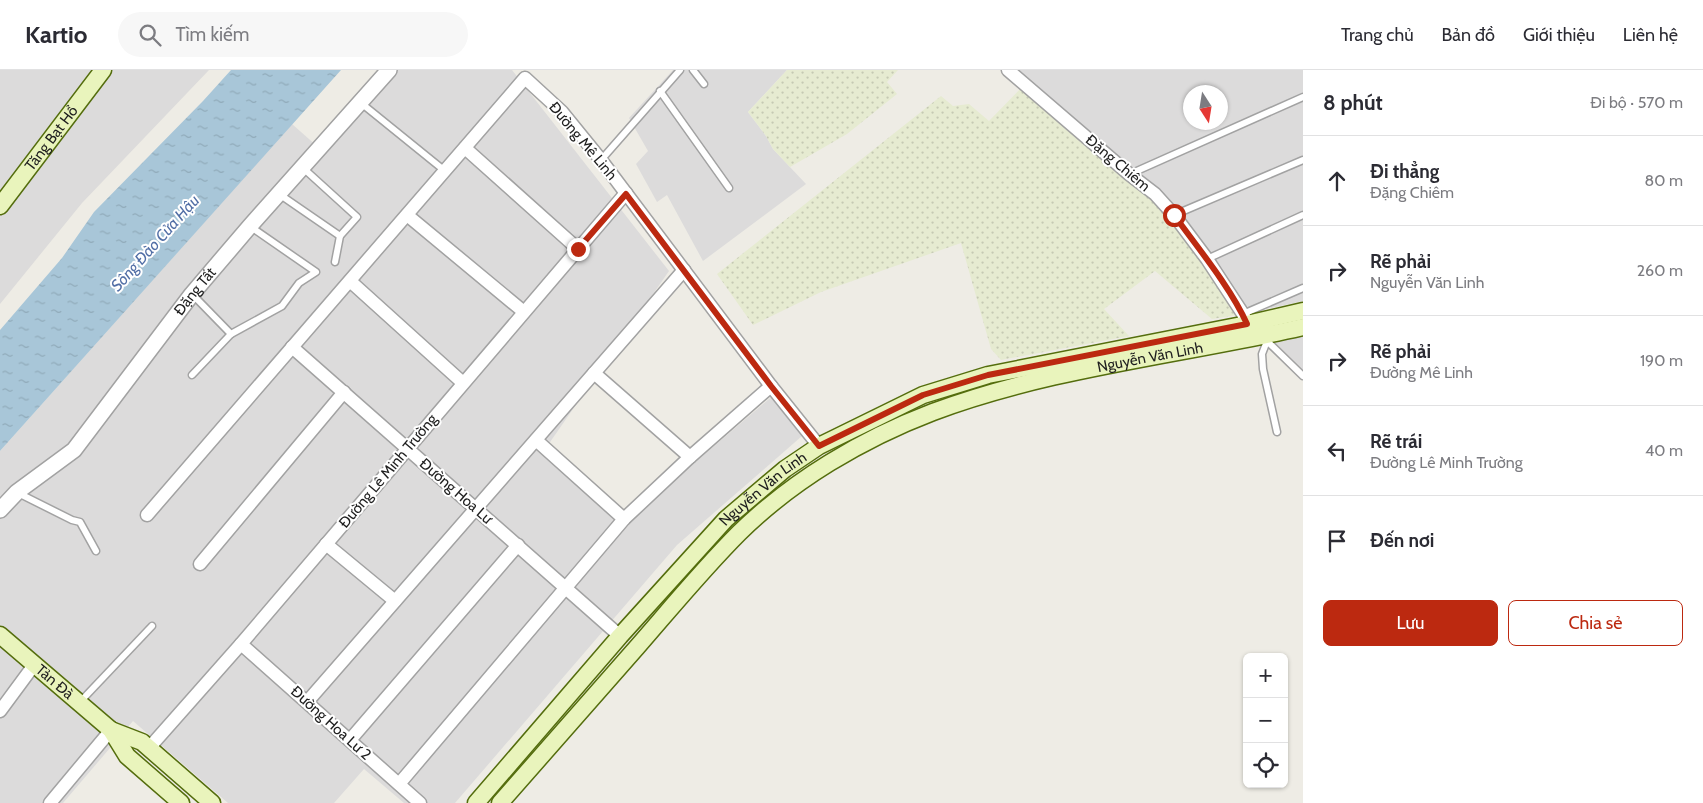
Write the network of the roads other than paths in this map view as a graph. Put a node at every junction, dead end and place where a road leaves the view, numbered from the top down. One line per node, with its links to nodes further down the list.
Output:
1 (103, 70): 19 (main road, Tăng Bạt Hổ)
2 (389, 70): 9 (street, Đặng Tất)
3 (680, 70): 7 (lane)
4 (693, 70): 6 (lane)
5 (1008, 70): 15 (street, Đặng Chiêm)
6 (704, 84)
7 (660, 91): 11 (lane); 16 (lane)
8 (1303, 97): 15 (lane)
9 (360, 102): 13 (street, Đặng Tất); 14 (lane)
10 (465, 148): 11 (street, Đường Mê Linh); 14 (street); 25 (street)
11 (601, 160): 18 (street, Đường Mê Linh)
12 (1303, 160): 21 (lane)
13 (302, 167): 17 (street, Đặng Tất); 24 (lane)
14 (445, 171): 20 (street)
15 (1129, 174): 21 (street, Đặng Chiêm)
16 (729, 188)
17 (279, 194): 23 (street, Đặng Tất); 24 (lane)
18 (626, 194): 25 (street, Đường Lê Minh Trường); 28 (street, Đường Mê Linh)
19 (0, 206)
20 (407, 215): 29 (street); 33 (street)
21 (1174, 215): 26 (street, Đặng Chiêm)
22 (1303, 215): 26 (lane)
23 (250, 226): 31 (street, Đặng Tất); 36 (lane)
24 (340, 236): 27 (lane)
25 (578, 249): 33 (street, Đường Lê Minh Trường)
26 (1207, 259): 34 (street, Đặng Chiêm)
27 (335, 262)
28 (684, 270): 39 (street); 43 (street, Đường Mê Linh)
29 (350, 280): 38 (street); 42 (street)
30 (1303, 288): 34 (lane)
31 (192, 294): 36 (lane); 52 (street, Đặng Tất)
32 (1303, 311): 34 (main road, Nguyễn Văn Linh)
33 (524, 312): 42 (street, Đường Lê Minh Trường)
34 (1245, 319): 37 (street, Đặng Chiêm); 45 (main road, Nguyễn Văn Linh)
35 (1303, 327): 37 (main road, Nguyễn Văn Linh)
36 (231, 334): 40 (lane)
37 (1265, 339): 41 (lane); 46 (main road, Nguyễn Văn Linh); 47 (lane)
38 (292, 347): 44 (street, Đường Hoa Lư); 55 (street)
39 (594, 373): 48 (street); 51 (street)
40 (192, 375)
41 (1303, 376)
42 (463, 383): 50 (street, Đường Lê Minh Trường)
43 (771, 386): 49 (street, Đường Mê Linh); 51 (street)
44 (344, 392): 50 (street, Đường Hoa Lư); 60 (street)
45 (923, 395): 46 (main road); 49 (main road, Nguyễn Văn Linh)
46 (931, 413): 64 (main road, Nguyễn Văn Linh)
47 (1277, 432)
48 (536, 440): 53 (street); 56 (street)
49 (819, 446): 63 (main road, Nguyễn Văn Linh)
50 (407, 448): 53 (street, Đường Hoa Lư); 57 (street, Đường Lê Minh Trường)
51 (690, 458): 56 (street)
52 (17, 492): 54 (street, Đặng Tất); 59 (lane)
53 (476, 508): 58 (street, Đường Hoa Lư); 62 (street)
54 (0, 510)
55 (147, 515)
56 (624, 519): 61 (street)
57 (326, 544): 62 (street); 68 (street, Đường Lê Minh Trường)
58 (518, 545): 61 (street, Đường Hoa Lư); 74 (street)
59 (96, 551)
60 (200, 564)
61 (565, 587): 67 (street, Đường Hoa Lư); 76 (street)
62 (395, 601): 70 (street)
63 (651, 601): 64 (main road); 67 (main road, Nguyễn Văn Linh)
64 (666, 614): 82 (main road, Nguyễn Văn Linh)
65 (152, 626): 71 (lane)
66 (0, 635): 69 (main road, Tản Đà)
67 (620, 636): 81 (main road, Nguyễn Văn Linh)
68 (241, 644): 70 (street, Đường Hoa Lư 2); 75 (street, Đường Lê Minh Trường)
69 (34, 665): 71 (main road, Tản Đà); 72 (street)
70 (307, 702): 74 (street, Đường Hoa Lư 2)
71 (79, 703): 73 (main road, Tản Đà)
72 (0, 711)
73 (111, 730): 75 (main road, Tản Đà); 77 (street); 78 (main road, Tản Đà)
74 (350, 740): 76 (street, Đường Hoa Lư 2)
75 (149, 748): 79 (main road, Tản Đà)
76 (398, 784): 80 (street, Đường Hoa Lư 2)
77 (50, 803)
78 (181, 803)
79 (212, 803)
80 (420, 803)
81 (476, 803)
82 (500, 803)

